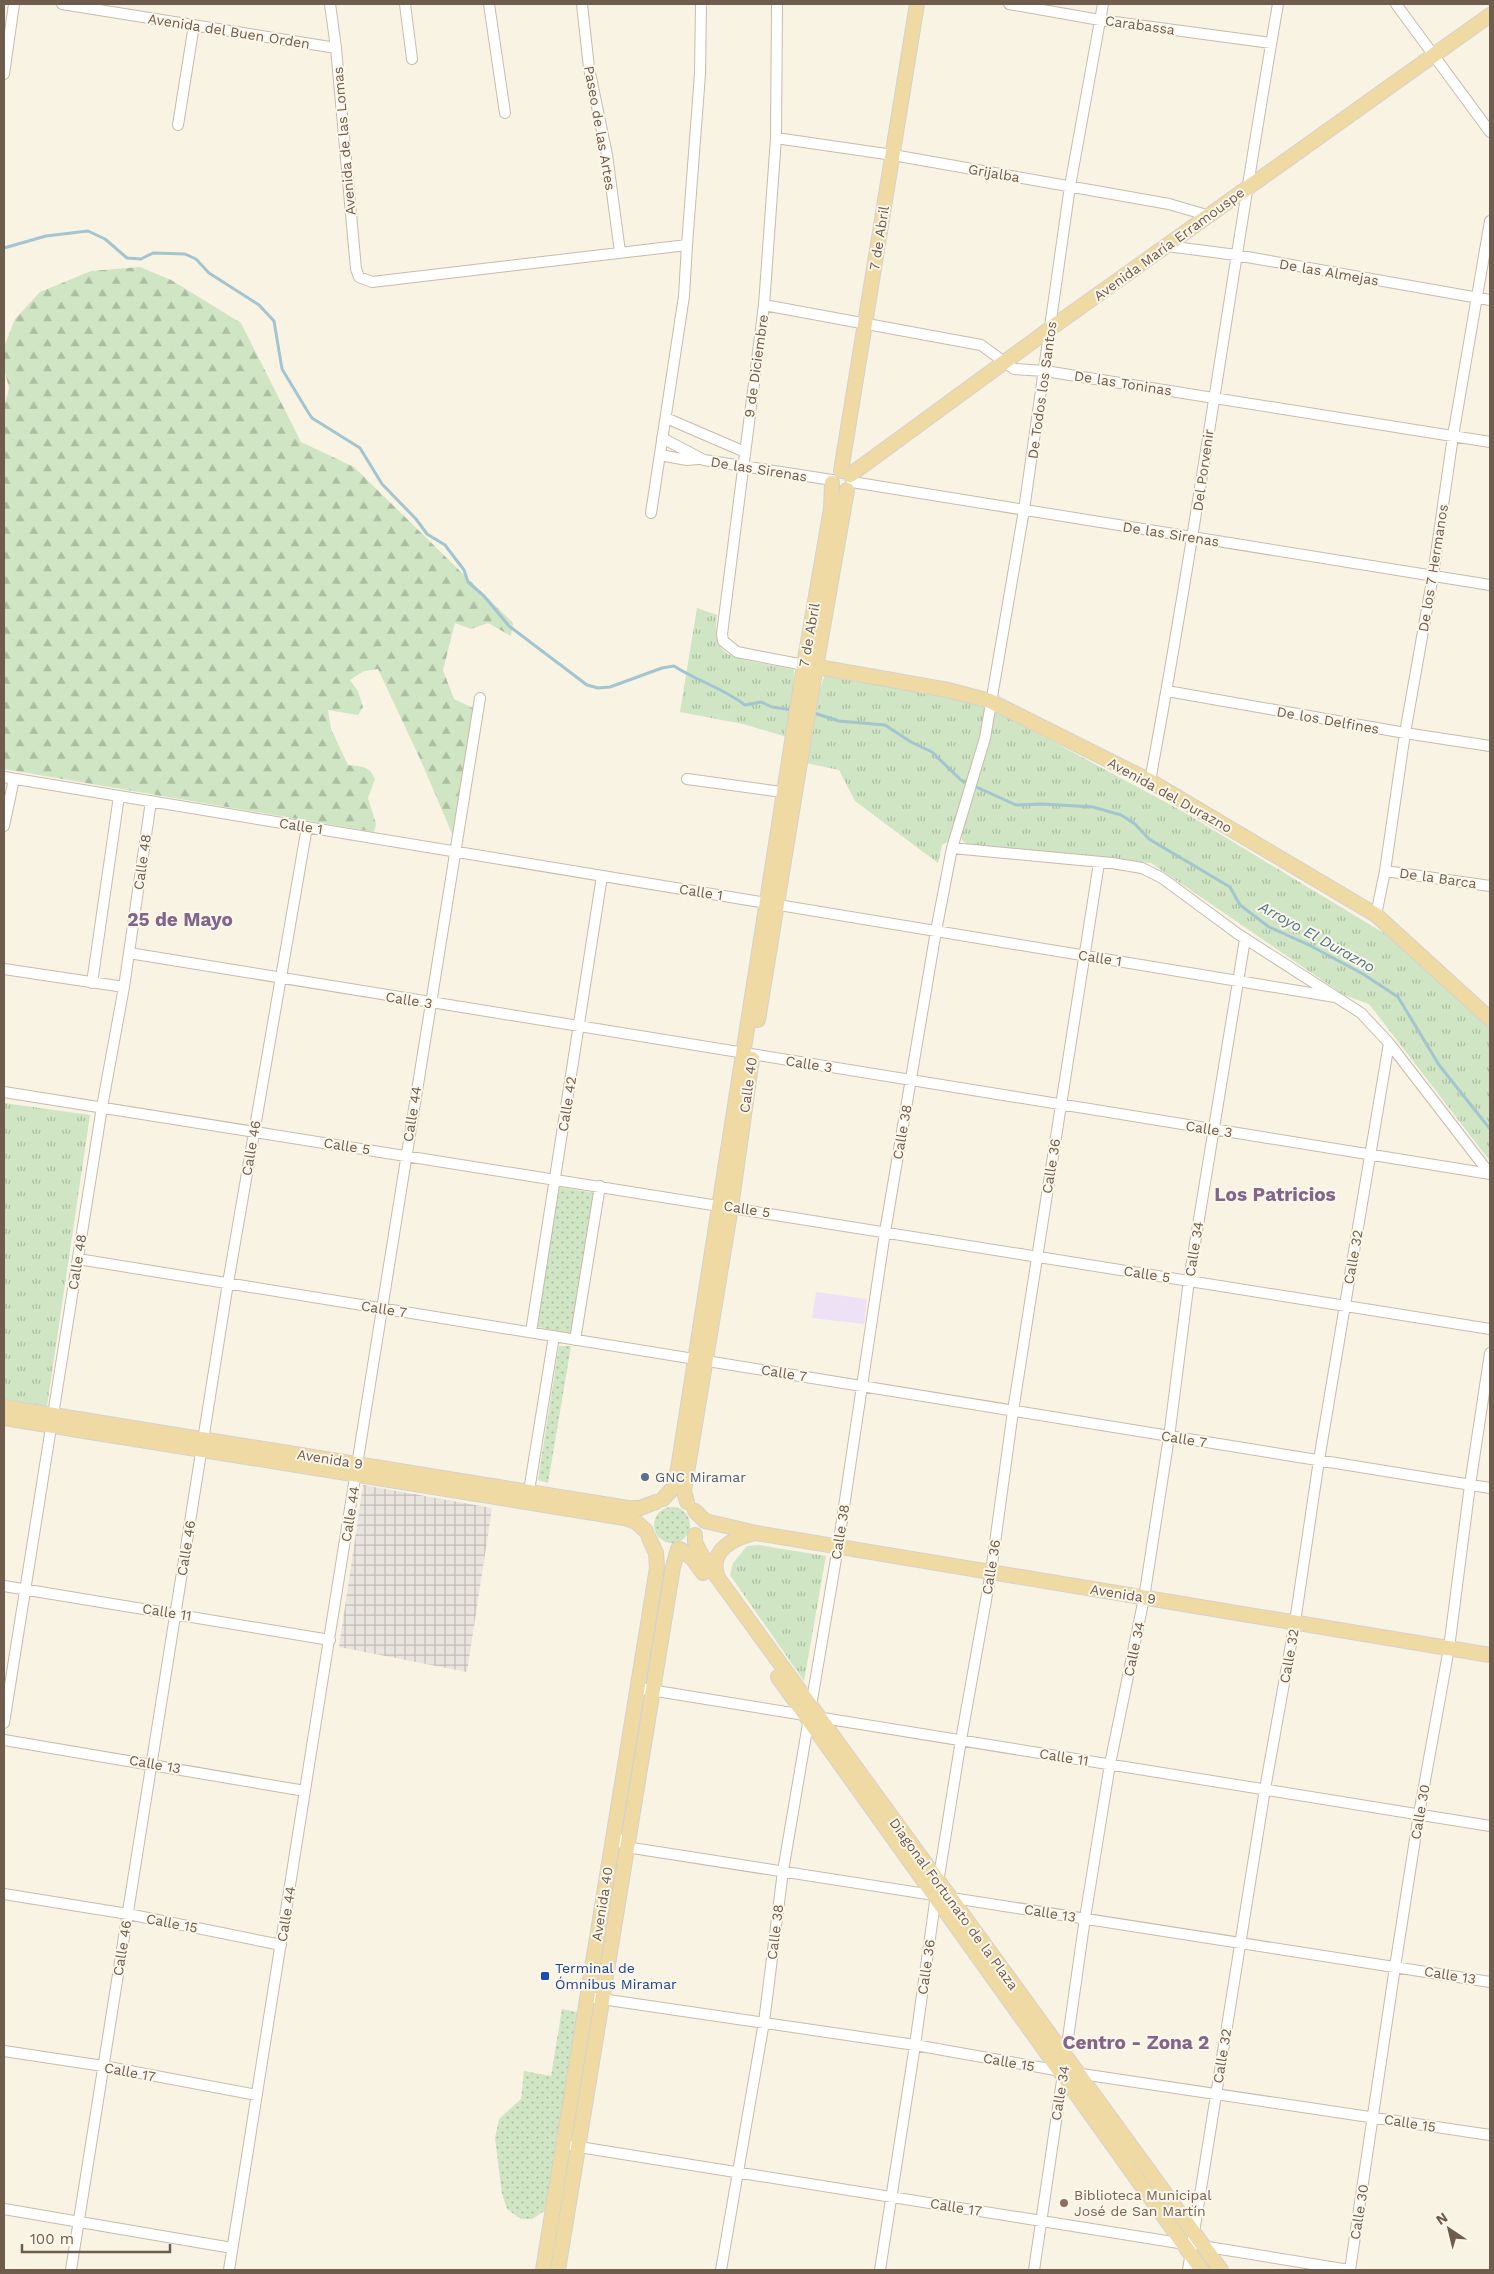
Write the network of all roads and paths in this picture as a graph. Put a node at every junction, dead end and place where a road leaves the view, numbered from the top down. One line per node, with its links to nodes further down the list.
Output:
1 (14, 4): 21 (street)
2 (62, 4): 16 (street, Avenida del Buen Orden)
3 (330, 4): 18 (street, Avenida de las Lomas)
4 (405, 4): 20 (street)
5 (489, 4): 22 (street)
6 (582, 4): 33 (street, Paseo de las Artes)
7 (701, 4): 31 (street)
8 (777, 4): 25 (street, 9 de Diciembre)
9 (917, 4): 26 (main road, 7 de Abril)
10 (1009, 4): 15 (street, Carabassa)
11 (1103, 4): 15 (street, De Todos los Santos)
12 (1278, 4): 17 (street, Del Porvenir)
13 (1396, 4): 19 (street)
14 (1490, 15): 19 (main road, Avenida María Erramouspe)
15 (1100, 20): 17 (street, Carabassa); 27 (street, De Todos los Santos)
16 (194, 25): 18 (street, Avenida del Buen Orden); 23 (street)
17 (1272, 43): 28 (street, Del Porvenir)
18 (336, 48): 33 (street, Avenida de las Lomas)
19 (1434, 55): 24 (street); 28 (main road, Avenida María Erramouspe)
20 (412, 59)
21 (4, 74)
22 (505, 113)
23 (178, 125)
24 (1490, 132)
25 (776, 138): 26 (street, Grijalba); 37 (street, 9 de Diciembre)
26 (892, 156): 27 (street, Grijalba); 38 (main road, 7 de Abril)
27 (1070, 186): 29 (street, Grijalba); 39 (street, De Todos los Santos)
28 (1248, 188): 29 (main road, Avenida María Erramouspe); 34 (street, Del Porvenir)
29 (1210, 216): 32 (main road, Avenida María Erramouspe)
30 (1490, 221): 35 (street, De los 7 Hermanos)
31 (688, 245): 33 (street); 43 (street)
32 (1167, 246): 34 (street, De las Almejas); 39 (main road, Avenida María Erramouspe)
33 (620, 252)
34 (1236, 255): 35 (street, De las Almejas); 42 (street, Del Porvenir)
35 (1478, 298): 36 (street, De las Almejas); 44 (street, De los 7 Hermanos)
36 (1490, 300)
37 (764, 304): 38 (street, De las Toninas); 47 (street, 9 de Diciembre)
38 (865, 324): 40 (street, De las Toninas); 51 (main road, 7 de Abril)
39 (1051, 328): 40 (main road, Avenida María Erramouspe); 41 (street, De Todos los Santos)
40 (1004, 363): 41 (street, De las Toninas); 51 (main road, Avenida María Erramouspe)
41 (1045, 371): 42 (street, De las Toninas); 52 (street, De Todos los Santos)
42 (1213, 397): 44 (street, De las Toninas); 54 (street, Del Porvenir)
43 (666, 418): 45 (street); 47 (street)
44 (1453, 436): 46 (street, De las Toninas); 55 (street, De los 7 Hermanos)
45 (662, 438): 48 (street); 49 (street, De las Sirenas)
46 (1490, 442)
47 (745, 452): 50 (street, 9 de Diciembre)
48 (660, 455): 49 (street); 53 (street)
49 (698, 459): 50 (street, De las Sirenas)
50 (743, 466): 51 (street, De las Sirenas); 57 (street, 9 de Diciembre)
51 (842, 480): 52 (street, De las Sirenas); 57 (main road, 7 de Abril)
52 (1024, 510): 54 (street, De las Sirenas); 60 (street, De Todos los Santos)
53 (652, 513)
54 (1193, 537): 55 (street, De las Sirenas); 58 (street, Del Porvenir)
55 (1433, 576): 56 (street, De las Sirenas); 62 (street, De los 7 Hermanos)
56 (1490, 585)
57 (810, 666): 60 (main road, Avenida del Durazno); 61 (main road, 7 de Abril)
58 (1167, 691): 62 (street, De los Delfines); 66 (street, Del Porvenir)
59 (480, 698): 74 (street, Calle 44)
60 (990, 701): 66 (main road, Avenida del Durazno); 69 (street, De Todos los Santos)
61 (800, 726): 67 (main road, Calle 40)
62 (1405, 733): 63 (street, De los Delfines); 76 (street, De los 7 Hermanos)
63 (1490, 746)
64 (9, 778): 68 (street, Calle 1); 71 (street)
65 (687, 778): 67 (street)
66 (1150, 781): 80 (main road, Avenida del Durazno)
67 (790, 793): 79 (main road, Calle 40)
68 (119, 796): 70 (street, Calle 1); 88 (street)
69 (968, 796): 73 (street, Calle 38)
70 (151, 801): 72 (street, Calle 1); 83 (street, Calle 48)
71 (4, 826)
72 (307, 827): 74 (street, Calle 1); 86 (street, Calle 46)
73 (952, 848): 75 (street); 81 (street, Calle 38)
74 (454, 851): 77 (street, Calle 1); 91 (street, Calle 44)
75 (1098, 863): 82 (street); 84 (street, Calle 36)
76 (1385, 871): 78 (street, De la Barca); 80 (street, De los 7 Hermanos)
77 (602, 876): 79 (street, Calle 1); 93 (street, Calle 42)
78 (1490, 886)
79 (772, 903): 81 (street, Calle 1); 95 (main road, Calle 40)
80 (1376, 915): 92 (main road, Avenida del Durazno)
81 (936, 931): 84 (street, Calle 1); 96 (street, Calle 38)
82 (1246, 938): 87 (street, Calle 34); 90 (street)
83 (129, 953): 86 (street, Calle 3); 89 (street, Calle 48)
84 (1084, 956): 87 (street, Calle 1); 98 (street, Calle 36)
85 (4, 969): 88 (street)
86 (280, 979): 91 (street, Calle 3); 101 (street, Calle 46)
87 (1238, 981): 90 (street, Calle 1); 100 (street, Calle 34)
88 (92, 983): 89 (street)
89 (124, 987): 99 (street, Calle 48)
90 (1335, 997): 94 (street, Calle 1)
91 (430, 1003): 93 (street, Calle 3); 103 (street, Calle 44)
92 (1490, 1019)
93 (579, 1027): 95 (street, Calle 3); 105 (street, Calle 42)
94 (1386, 1040): 102 (street, Calle 32); 104 (street, Calle 1)
95 (748, 1054): 96 (street, Calle 3); 107 (main road, Calle 40)
96 (911, 1081): 98 (street, Calle 3); 108 (street, Calle 38)
97 (4, 1092): 99 (street, Calle 5)
98 (1061, 1105): 100 (street, Calle 3); 109 (street, Calle 36)
99 (102, 1107): 101 (street, Calle 5); 110 (street, Calle 48)
100 (1214, 1129): 102 (street, Calle 3); 111 (street, Calle 34)
101 (254, 1131): 103 (street, Calle 5); 112 (street, Calle 46)
102 (1370, 1154): 104 (street, Calle 3); 113 (street, Calle 32)
103 (405, 1155): 105 (street, Calle 5); 114 (street, Calle 44)
104 (1490, 1174)
105 (554, 1179): 106 (street, Calle 5); 116 (street, Calle 42)
106 (600, 1186): 107 (street, Calle 5); 118 (street)
107 (725, 1206): 108 (street, Calle 5); 120 (main road, Calle 40)
108 (885, 1232): 109 (street, Calle 5); 121 (street, Calle 38)
109 (1037, 1256): 111 (street, Calle 5); 123 (street, Calle 36)
110 (78, 1259): 112 (street, Calle 7); 125 (street, Calle 48)
111 (1189, 1280): 113 (street, Calle 5); 126 (street, Calle 34)
112 (228, 1283): 114 (street, Calle 7); 127 (street, Calle 46)
113 (1345, 1306): 115 (street, Calle 5); 128 (street, Calle 32)
114 (380, 1308): 116 (street, Calle 7); 129 (street, Calle 44)
115 (1490, 1329)
116 (531, 1332): 117 (street, Calle 7)
117 (554, 1336): 118 (street, Calle 7); 132 (street)
118 (575, 1340): 120 (street, Calle 7)
119 (1490, 1353): 130 (street, Calle 30)
120 (700, 1360): 121 (street, Calle 7); 133 (main road, Calle 40); 134 (main road, Calle 40)
121 (863, 1386): 123 (street, Calle 7); 138 (street, Calle 38)
122 (4, 1407): 125 (main road, Avenida 9)
123 (1013, 1410): 126 (street, Calle 7); 140 (street, Calle 36)
124 (4, 1418): 125 (main road, Avenida 9)
125 (53, 1420): 127 (main road, Avenida 9); 143 (street, Calle 48)
126 (1169, 1437): 128 (street, Calle 7); 144 (street, Calle 34)
127 (202, 1444): 129 (main road, Avenida 9); 145 (street, Calle 46)
128 (1319, 1460): 130 (street, Calle 7); 146 (street, Calle 32)
129 (357, 1469): 132 (main road, Avenida 9); 137 (main road, Avenida 9); 147 (street, Calle 44)
130 (1470, 1485): 131 (street, Calle 7); 148 (street, Calle 30)
131 (1490, 1488)
132 (529, 1491): 133 (main road, Avenida 9)
133 (660, 1500): 134 (main road); 137 (main road)
134 (691, 1506): 135 (main road, Avenida 9); 136 (main road)
135 (756, 1533): 136 (main road, Avenida 9); 138 (main road, Avenida 9); 141 (main road)
136 (696, 1534): 139 (main road); 141 (main road, Diagonal Fortunato de la Plaza)
137 (648, 1535): 139 (main road); 150 (main road, Avenida 40)
138 (838, 1547): 140 (main road, Avenida 9); 152 (street, Calle 38)
139 (679, 1549): 151 (main road, Avenida 40); 152 (main road, Diagonal Fortunato de la Plaza)
140 (991, 1572): 144 (main road, Avenida 9); 155 (street, Calle 36)
141 (718, 1578): 152 (main road, Diagonal Fortunato de la Plaza)
142 (4, 1586): 143 (street, Calle 11)
143 (24, 1589): 145 (street, Calle 11); 153 (street, Calle 48)
144 (1144, 1598): 146 (main road, Avenida 9); 157 (street, Calle 34)
145 (176, 1613): 147 (street, Calle 11); 156 (street, Calle 46)
146 (1295, 1622): 148 (main road, Avenida 9); 158 (street, Calle 32)
147 (330, 1640): 159 (street, Calle 44)
148 (1450, 1648): 149 (main road, Avenida 9); 160 (street, Calle 30)
149 (1490, 1655)
150 (638, 1688): 151 (street, Calle 11); 162 (main road, Avenida 40)
151 (652, 1690): 152 (street, Calle 11); 163 (main road, Avenida 40)
152 (810, 1715): 155 (street, Calle 11); 164 (street, Calle 38); 165 (main road, Diagonal Fortunato de la Plaza)
153 (4, 1722)
154 (4, 1740): 156 (street, Calle 13)
155 (961, 1740): 157 (street, Calle 11); 165 (street, Calle 36)
156 (151, 1763): 159 (street, Calle 13); 167 (street, Calle 46)
157 (1110, 1764): 158 (street, Calle 11); 168 (street, Calle 34)
158 (1265, 1789): 160 (street, Calle 11); 169 (street, Calle 32)
159 (306, 1791): 170 (street, Calle 44)
160 (1419, 1814): 161 (street, Calle 11); 171 (street, Calle 30)
161 (1490, 1826)
162 (614, 1834): 163 (street); 173 (main road, Avenida 40)
163 (626, 1846): 164 (street, Calle 13); 174 (main road, Avenida 40)
164 (783, 1871): 165 (street, Calle 13); 175 (street, Calle 38)
165 (938, 1893): 168 (street, Calle 13); 176 (street, Calle 36); 179 (main road, Diagonal Fortunato de la Plaza)
166 (4, 1894): 167 (street, Calle 15)
167 (128, 1914): 170 (street, Calle 15); 178 (street, Calle 46)
168 (1085, 1918): 169 (street, Calle 13); 179 (street, Calle 34)
169 (1240, 1943): 171 (street, Calle 13); 180 (street, Calle 32)
170 (281, 1944): 181 (street, Calle 44)
171 (1395, 1967): 172 (street, Calle 13); 182 (street, Calle 30)
172 (1490, 1982)
173 (588, 1997): 174 (street, Calle 15); 184 (main road, Avenida 40)
174 (603, 1999): 175 (street, Calle 15); 185 (main road, Avenida 40)
175 (764, 2022): 176 (street, Calle 15); 186 (street, Calle 38)
176 (915, 2045): 179 (street, Calle 15); 187 (street, Calle 36)
177 (4, 2051): 178 (street, Calle 17)
178 (103, 2066): 181 (street, Calle 17); 189 (street, Calle 46)
179 (1066, 2070): 180 (street, Calle 15); 190 (street, Calle 34); 191 (main road, Diagonal Fortunato de la Plaza)
180 (1216, 2094): 182 (street, Calle 15); 191 (street, Calle 32)
181 (257, 2095): 192 (street, Calle 44)
182 (1374, 2118): 183 (street, Calle 15); 203 (street, Calle 30)
183 (1490, 2135)
184 (564, 2145): 185 (street, Calle 17); 195 (main road, Avenida 40)
185 (578, 2147): 186 (street, Calle 17); 196 (main road, Avenida 40)
186 (737, 2172): 187 (street, Calle 17); 197 (street, Calle 38)
187 (890, 2197): 190 (street, Calle 17); 198 (street, Calle 36)
188 (4, 2209): 189 (street)
189 (79, 2221): 192 (street); 193 (street, Calle 46)
190 (1041, 2221): 191 (street, Calle 17); 199 (street, Calle 34)
191 (1193, 2245): 200 (street, Calle 32); 201 (main road, Diagonal Fortunato de la Plaza); 202 (main road, Diagonal Fortunato de la Plaza); 203 (street, Calle 17)
192 (232, 2248): 194 (street, Calle 44)
193 (71, 2270)
194 (229, 2270)
195 (543, 2270)
196 (558, 2270)
197 (721, 2270)
198 (880, 2270)
199 (1034, 2270)
200 (1188, 2270)
201 (1202, 2270)
202 (1221, 2270)
203 (1350, 2270)

